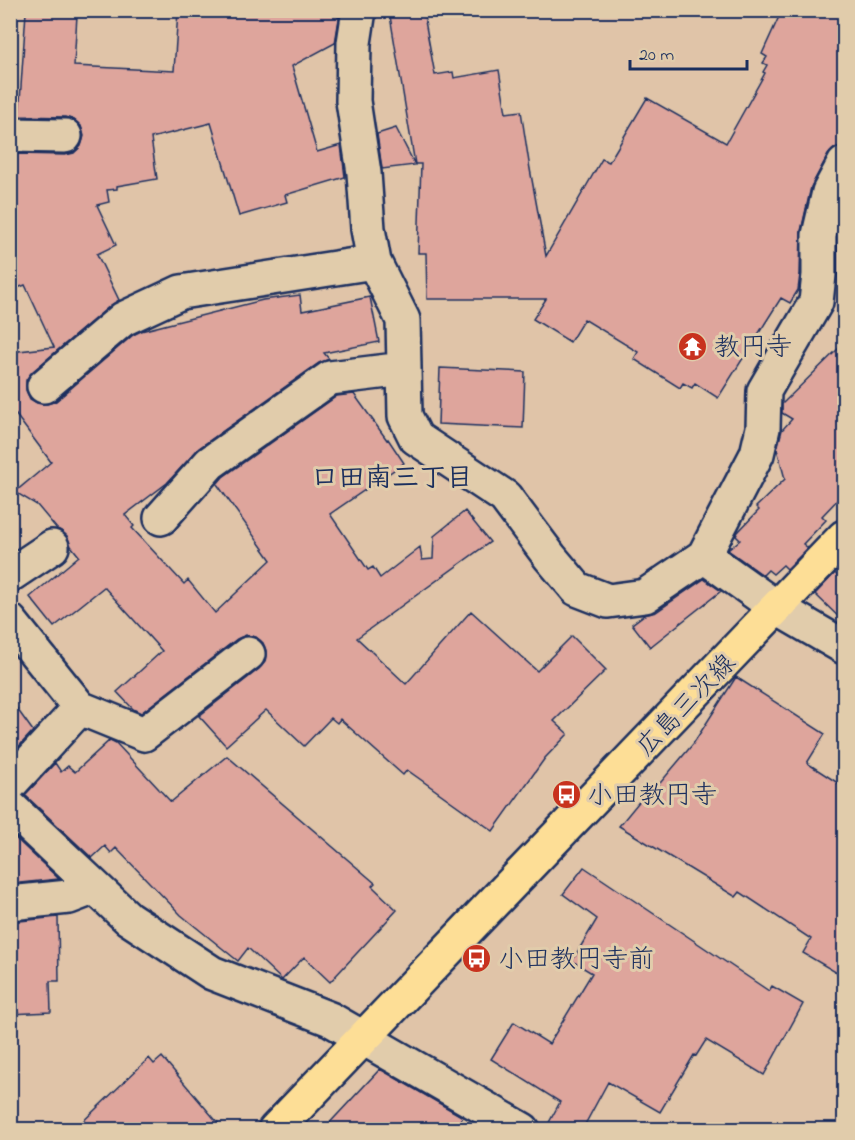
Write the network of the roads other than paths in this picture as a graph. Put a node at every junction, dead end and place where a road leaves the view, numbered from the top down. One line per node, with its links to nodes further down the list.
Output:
1 (359, 10): 5 (street)
2 (10, 135): 3 (street)
3 (65, 136)
4 (844, 164): 11 (street)
5 (374, 262): 6 (street); 7 (street)
6 (404, 369): 8 (street); 11 (street)
7 (44, 387)
8 (161, 518)
9 (844, 537): 13 (main road, 広島三次線)
10 (52, 547): 12 (street)
11 (704, 556): 13 (street)
12 (10, 575)
13 (777, 608): 15 (street); 22 (main road, 広島三次線)
14 (10, 621): 17 (street)
15 (844, 647)
16 (248, 654): 17 (street)
17 (80, 708): 18 (street)
18 (10, 784)
19 (10, 807): 20 (street)
20 (95, 887): 21 (street); 22 (street)
21 (10, 903)
22 (363, 1038): 23 (main road, 広島三次線); 24 (street)
23 (275, 1130)
24 (523, 1130)

